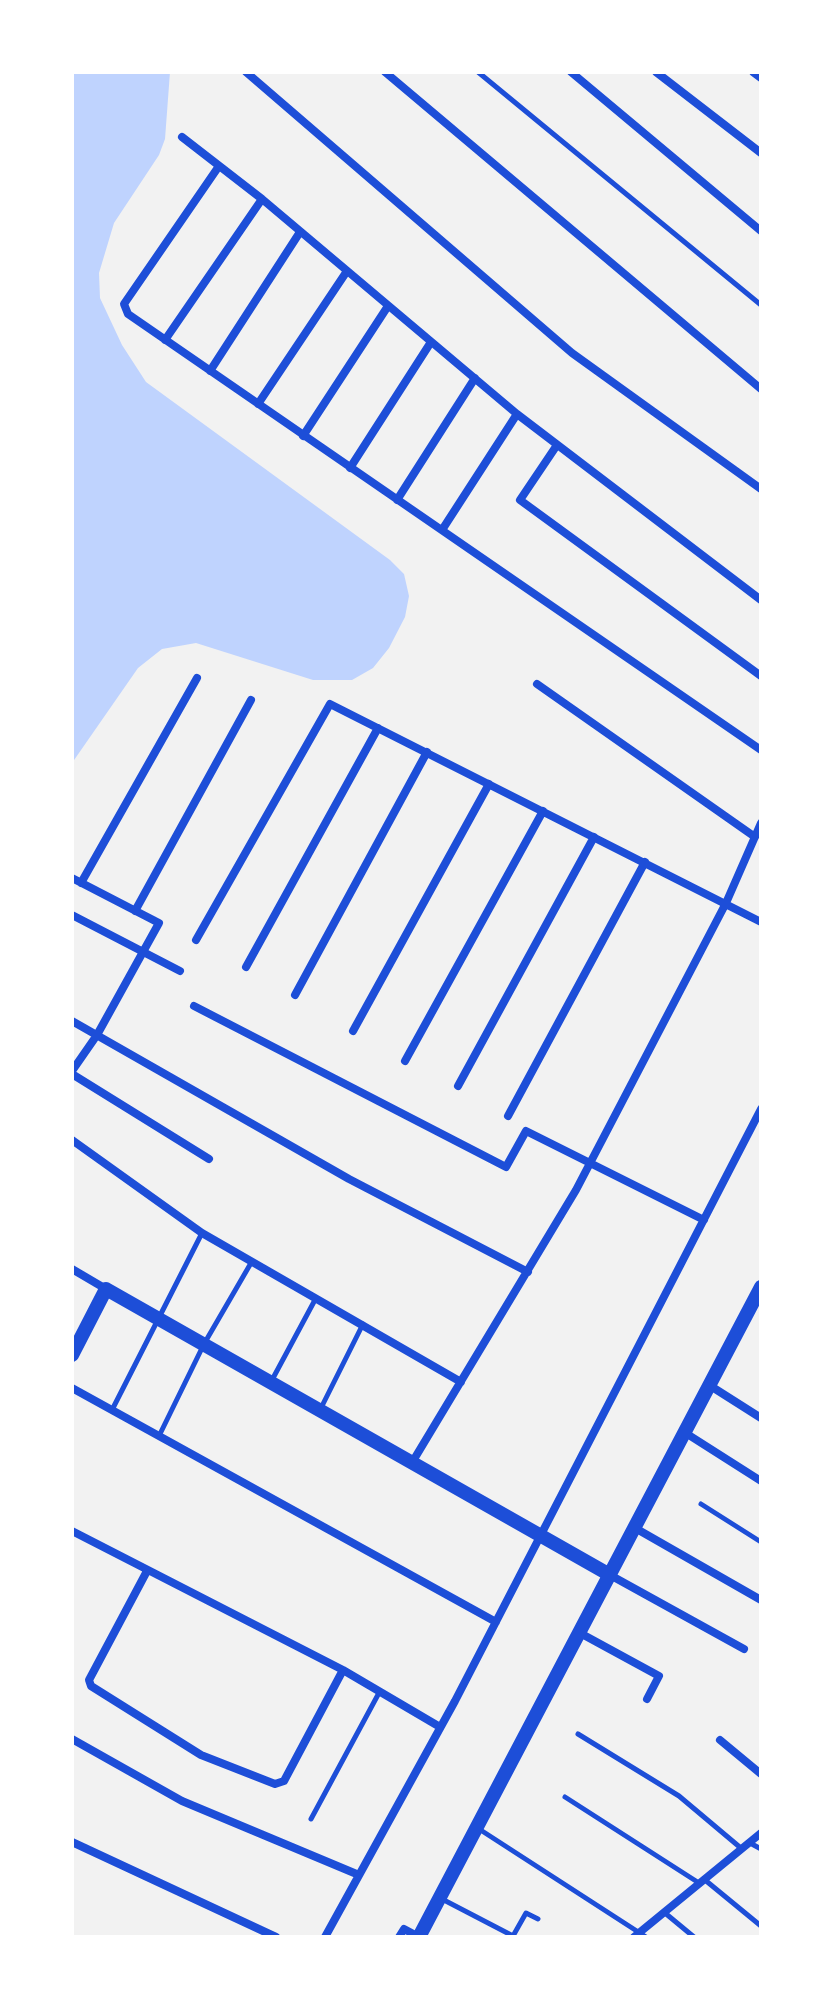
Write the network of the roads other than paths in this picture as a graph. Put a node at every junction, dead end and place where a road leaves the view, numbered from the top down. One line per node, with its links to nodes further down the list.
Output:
1 (246, 72): 27 (street)
2 (385, 72): 21 (street)
3 (478, 72): 15 (lane)
4 (571, 72): 12 (street)
5 (656, 72): 9 (street)
6 (753, 72): 7 (street)
7 (761, 78)
8 (182, 137): 10 (street)
9 (761, 153)
10 (219, 166): 11 (street); 17 (street)
11 (262, 199): 13 (street); 17 (street)
12 (761, 231)
13 (300, 232): 14 (street); 19 (street)
14 (347, 271): 16 (street); 22 (street)
15 (761, 305)
16 (388, 306): 18 (street); 24 (street)
17 (165, 340): 19 (street)
18 (431, 342): 20 (street); 26 (street)
19 (210, 371): 22 (street)
20 (475, 378): 23 (street); 28 (street)
21 (761, 389)
22 (258, 404): 24 (street)
23 (517, 414): 25 (street); 29 (street)
24 (303, 436): 26 (street)
25 (557, 445): 30 (street); 31 (street)
26 (350, 468): 28 (street)
27 (761, 489)
28 (397, 500): 29 (street)
29 (442, 530): 36 (street)
30 (761, 600)
31 (761, 676)
32 (197, 678): 45 (street)
33 (537, 684): 42 (street)
34 (251, 700): 47 (street)
35 (378, 728): 37 (street); 50 (street); 52 (street)
36 (761, 750)
37 (427, 752): 38 (street); 54 (street)
38 (489, 784): 39 (street); 57 (street)
39 (543, 811): 41 (street); 59 (street)
40 (761, 823): 42 (street)
41 (594, 837): 43 (street); 61 (street)
42 (755, 837): 46 (street)
43 (645, 862): 46 (street); 63 (street)
44 (72, 878): 45 (street)
45 (81, 883): 47 (street)
46 (726, 903): 49 (street); 66 (street)
47 (135, 911): 51 (street)
48 (72, 915): 51 (street)
49 (761, 922)
50 (196, 940)
51 (143, 952): 53 (street); 58 (street)
52 (246, 967)
53 (180, 971)
54 (295, 995)
55 (194, 1006): 66 (street)
56 (72, 1021): 58 (street)
57 (353, 1031)
58 (97, 1035): 60 (street); 71 (street)
59 (405, 1061)
60 (72, 1072): 65 (street)
61 (458, 1086)
62 (761, 1109): 67 (street)
63 (508, 1116)
64 (72, 1140): 68 (street)
65 (209, 1159)
66 (590, 1165): 67 (street); 71 (street)
67 (704, 1220): 93 (street)
68 (202, 1233): 69 (street); 75 (lane)
69 (251, 1263): 74 (street); 77 (lane)
70 (72, 1269): 73 (street)
71 (528, 1272): 80 (street)
72 (761, 1287): 81 (street)
73 (106, 1289): 75 (street); 78 (street)
74 (316, 1298): 76 (street); 79 (lane)
75 (157, 1317): 77 (street); 84 (lane)
76 (363, 1324): 80 (street); 83 (lane)
77 (204, 1344): 79 (street); 87 (lane)
78 (72, 1355)
79 (271, 1381): 83 (street)
80 (461, 1382): 88 (street)
81 (709, 1385): 85 (street); 86 (street)
82 (72, 1388): 84 (street)
83 (320, 1409): 88 (street)
84 (112, 1410): 87 (street)
85 (761, 1418)
86 (684, 1432): 89 (street); 91 (street)
87 (159, 1436): 98 (street)
88 (413, 1461): 93 (street)
89 (761, 1481)
90 (701, 1504): 94 (lane)
91 (635, 1528): 96 (street); 97 (street)
92 (72, 1531): 95 (street)
93 (541, 1535): 96 (street); 98 (street)
94 (761, 1542)
95 (147, 1571): 101 (street); 101 (street)
96 (610, 1575): 99 (street); 100 (street)
97 (761, 1600)
98 (496, 1622): 104 (street)
99 (580, 1633): 103 (street); 111 (street)
100 (744, 1649)
101 (343, 1670): 102 (street)
102 (380, 1691): 104 (street); 110 (lane)
103 (647, 1699)
104 (440, 1727): 116 (street)
105 (578, 1734): 114 (lane)
106 (72, 1739): 116 (street)
107 (720, 1740): 108 (street)
108 (761, 1774)
109 (565, 1797): 117 (lane)
110 (311, 1819)
111 (476, 1828): 118 (street); 123 (lane)
112 (761, 1833): 114 (street)
113 (72, 1842): 122 (street)
114 (746, 1846): 115 (lane); 117 (street)
115 (761, 1849)
116 (359, 1875): 125 (street)
117 (702, 1881): 119 (street); 121 (lane)
118 (440, 1897): 127 (street); 128 (lane)
119 (664, 1912): 123 (street); 129 (lane)
120 (538, 1919): 128 (lane)
121 (761, 1926)
122 (265, 1935): 124 (street)
123 (640, 1935)
124 (276, 1937)
125 (325, 1937)
126 (399, 1937): 127 (street)
127 (419, 1937)
128 (514, 1937)
129 (694, 1937)

